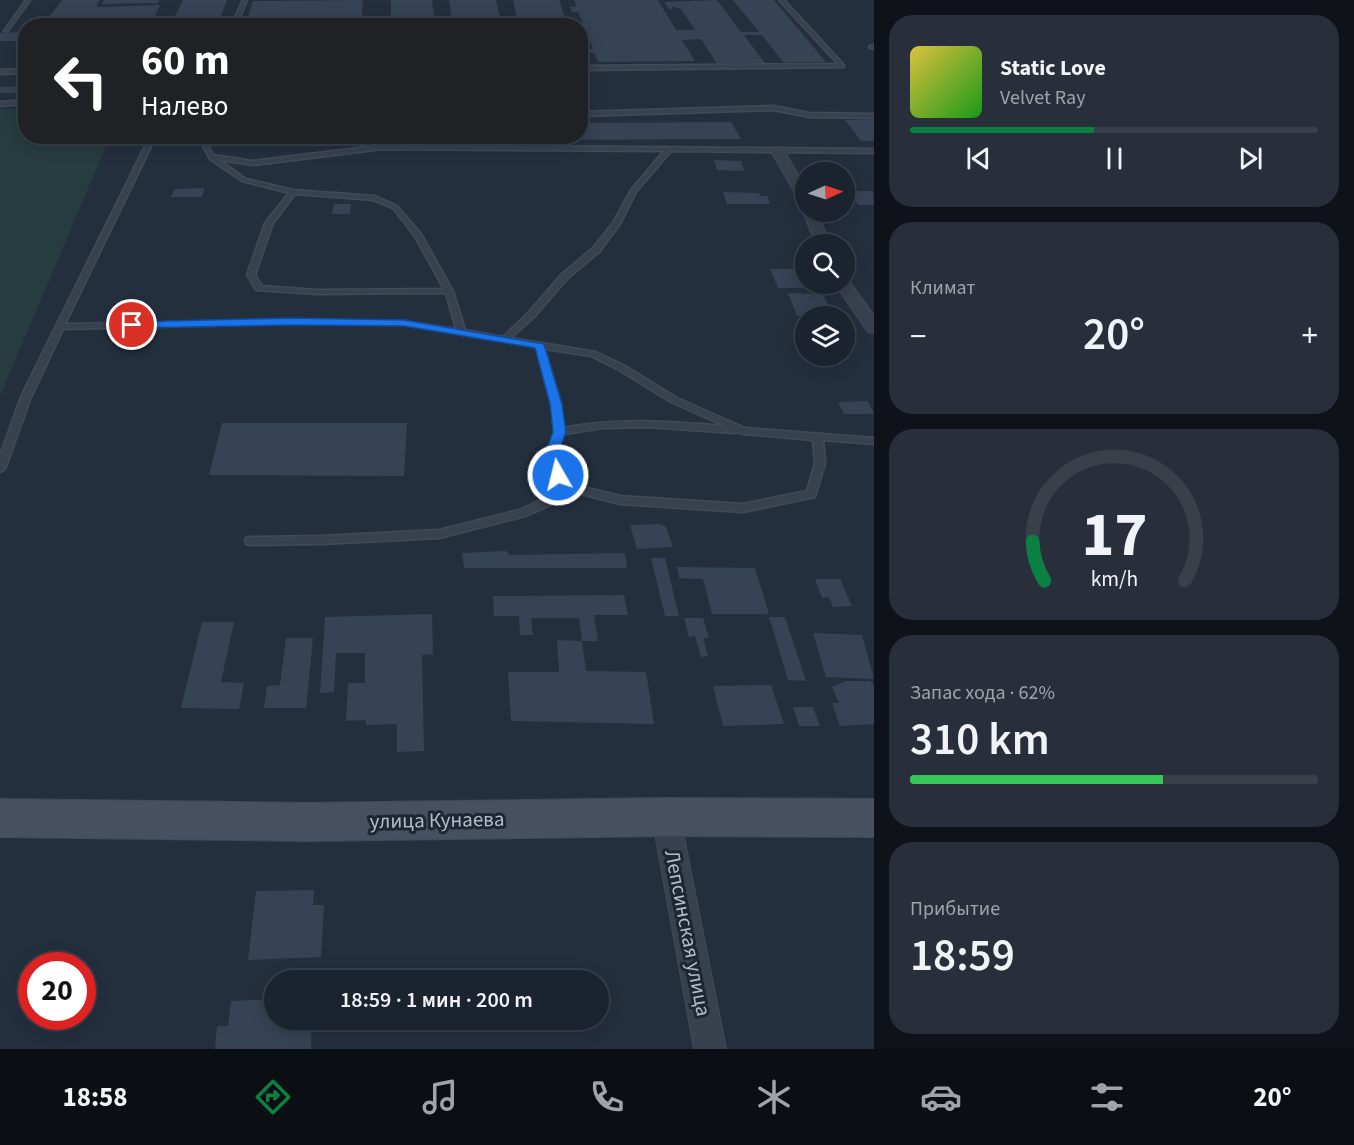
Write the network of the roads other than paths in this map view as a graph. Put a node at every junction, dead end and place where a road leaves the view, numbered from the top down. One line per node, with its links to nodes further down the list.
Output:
1 (28, 0): 5 (lane)
2 (246, 0): 4 (lane)
3 (781, 0): 6 (lane)
4 (237, 18)
5 (6, 30)
6 (588, 68)
7 (18, 71): 8 (lane)
8 (0, 72)
9 (18, 103): 10 (lane)
10 (0, 104)
11 (588, 114): 12 (lane)
12 (874, 116)
13 (149, 144): 23 (lane)
14 (204, 144): 18 (lane)
15 (668, 151): 16 (lane); 18 (lane); 26 (lane)
16 (777, 151): 17 (lane); 19 (street)
17 (874, 151)
18 (211, 157): 20 (lane)
19 (795, 181)
20 (293, 192): 21 (lane); 21 (lane)
21 (449, 291): 25 (lane)
22 (850, 294): 24 (street)
23 (60, 327): 25 (lane); 32 (lane)
24 (874, 328)
25 (460, 332): 26 (lane)
26 (505, 339): 27 (lane)
27 (540, 346): 28 (lane); 29 (lane)
28 (744, 430): 29 (lane); 30 (lane)
29 (560, 432): 33 (lane)
30 (819, 438): 31 (lane); 33 (lane)
31 (874, 441)
32 (0, 469)
33 (576, 489): 34 (lane)
34 (250, 541)
35 (666, 816): 36 (main road, улица Кунаева); 37 (main road, улица Кунаева); 38 (street, Лепсинская улица)
36 (0, 818)
37 (874, 818)
38 (710, 1049)

